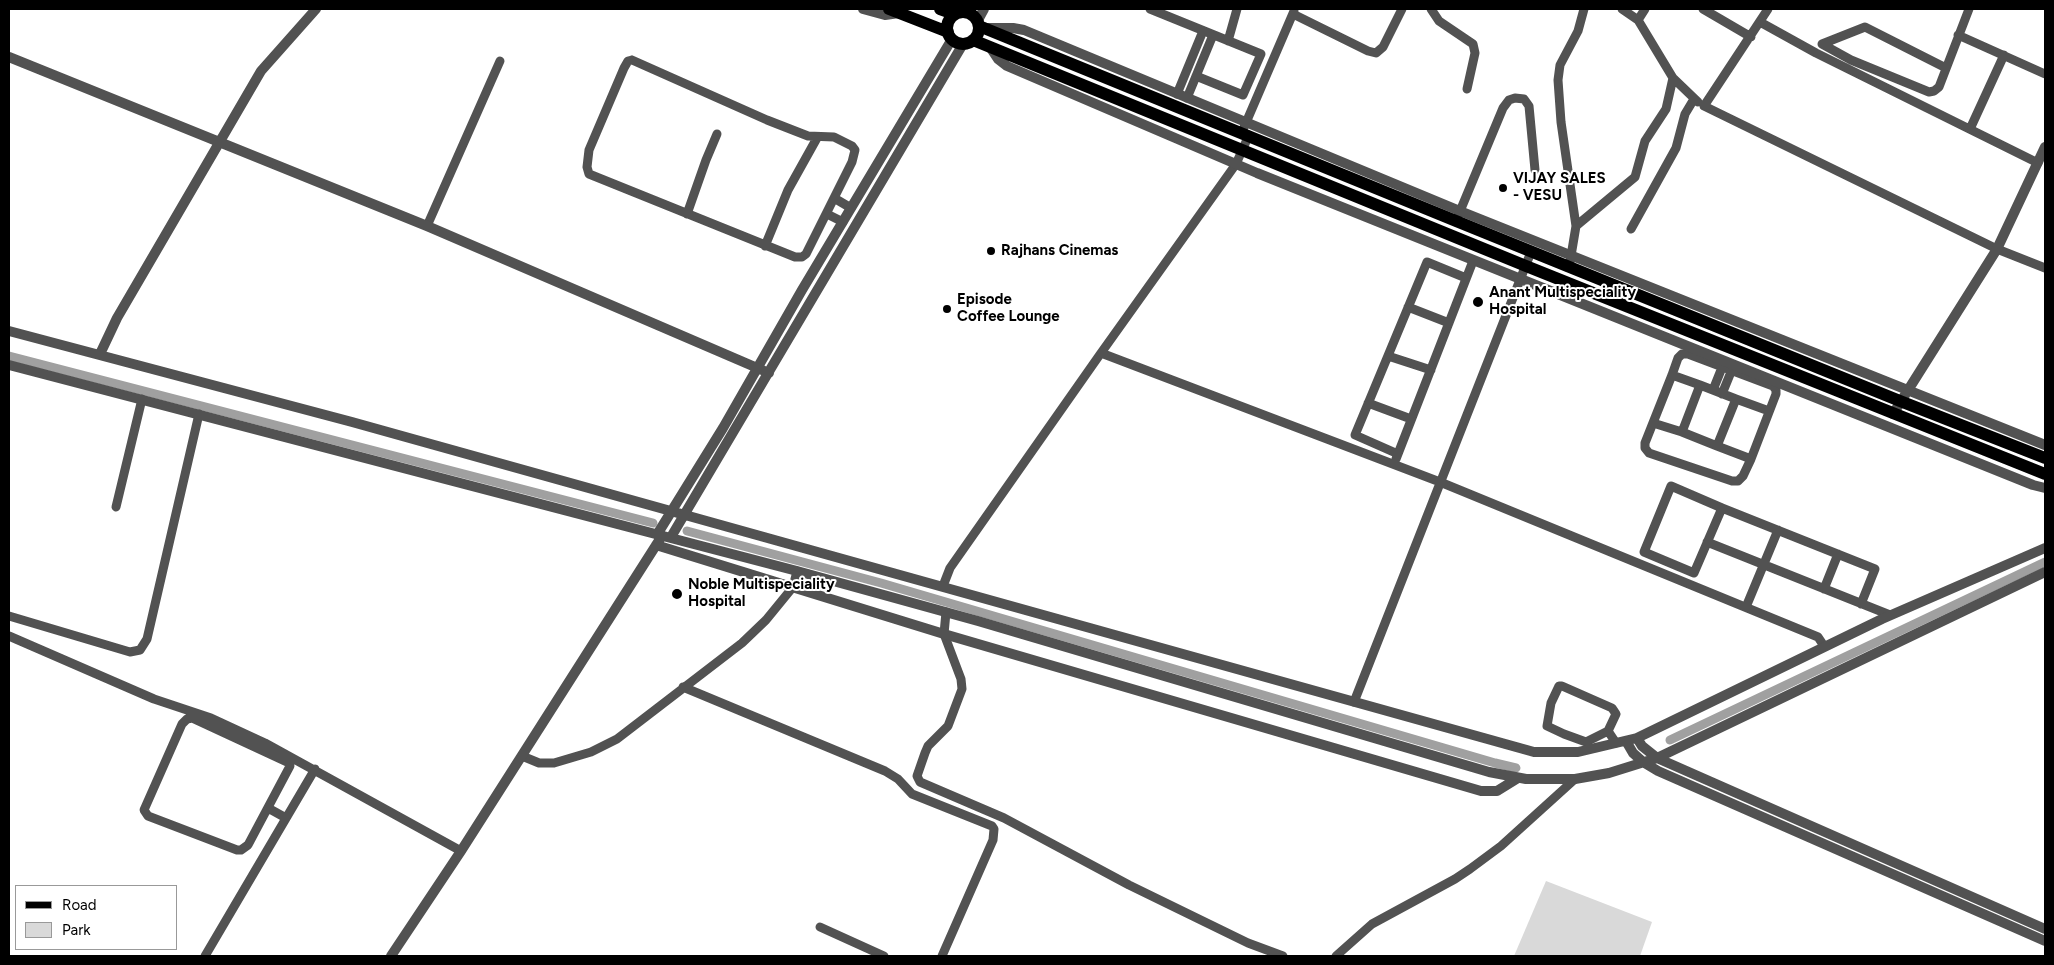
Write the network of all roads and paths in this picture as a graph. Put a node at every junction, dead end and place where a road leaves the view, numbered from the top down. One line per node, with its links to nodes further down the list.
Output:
1 (316, 9): 46 (street)
2 (862, 9): 15 (street)
3 (940, 9): 16 (main road)
4 (984, 9): 21 (street)
5 (1150, 9): 18 (street)
6 (1237, 9): 27 (street)
7 (1402, 9): 17 (street)
8 (1431, 9): 36 (street)
9 (1584, 9): 59 (street)
10 (1622, 9): 19 (street)
11 (1644, 9): 19 (street)
12 (1703, 9): 25 (street)
13 (1768, 9): 20 (street)
14 (1969, 9): 24 (street)
15 (894, 11): 26 (main road)
16 (961, 12): 21 (main road); 26 (main road)
17 (1294, 12): 43 (street)
18 (1170, 13): 22 (street)
19 (1638, 20): 35 (street)
20 (1760, 22): 25 (street); 40 (street)
21 (981, 25): 26 (main road); 38 (street); 43 (main road)
22 (1203, 31): 23 (street); 38 (street)
23 (1212, 35): 27 (street); 34 (street)
24 (1958, 35): 29 (street); 32 (street)
25 (1752, 37): 41 (street)
26 (959, 39): 28 (main road); 53 (street); 80 (street)
27 (1228, 41): 34 (street)
28 (990, 48): 48 (main road); 50 (street)
29 (2004, 55): 33 (street); 42 (street)
30 (9, 57): 46 (street)
31 (500, 61): 58 (street)
32 (1946, 68): 37 (street); 37 (street)
33 (2045, 74)
34 (1196, 76): 38 (street)
35 (1673, 78): 39 (street); 59 (street)
36 (1467, 88)
37 (1925, 90): 40 (street)
38 (1182, 96): 43 (street)
39 (1694, 99): 41 (street); 60 (street)
40 (1918, 103): 42 (street)
41 (1704, 106): 62 (street)
42 (1970, 129): 49 (street)
43 (1246, 130): 48 (street); 56 (main road)
44 (717, 134): 54 (street)
45 (817, 138): 52 (street); 54 (street); 61 (street)
46 (221, 141): 58 (street); 74 (street)
47 (2045, 147): 49 (street)
48 (1242, 150): 50 (street); 66 (main road)
49 (2038, 163): 62 (street)
50 (1236, 164): 64 (street); 73 (street)
51 (1536, 170): 56 (street)
52 (834, 198): 53 (street); 55 (street)
53 (851, 208): 57 (street)
54 (687, 214): 61 (street)
55 (827, 214): 57 (street); 61 (street)
56 (1458, 216): 63 (main road); 65 (street)
57 (842, 222): 78 (street)
58 (427, 226): 78 (street)
59 (1576, 226): 65 (street)
60 (1631, 229)
61 (765, 246)
62 (1997, 250): 67 (street); 84 (street)
63 (1532, 252): 65 (main road); 66 (street)
64 (1473, 261): 68 (street); 69 (street)
65 (1570, 261): 84 (street); 88 (main road)
66 (1526, 266): 69 (street); 92 (main road)
67 (2045, 268)
68 (1466, 278): 70 (street); 71 (street)
69 (1521, 280): 77 (street); 103 (street)
70 (1408, 307): 71 (street); 75 (street)
71 (1449, 323): 79 (street)
72 (9, 331): 74 (street)
73 (1101, 353): 101 (street); 118 (street)
74 (100, 354): 107 (street)
75 (1388, 356): 79 (street); 89 (street)
76 (9, 365): 86 (street)
77 (1728, 366): 81 (street); 83 (street); 85 (street); 90 (street); 104 (street)
78 (757, 367): 80 (street); 107 (street)
79 (1430, 370): 93 (street)
80 (769, 373): 108 (street)
81 (1672, 375): 82 (street); 94 (street)
82 (1700, 385): 83 (street); 95 (street)
83 (1713, 390): 85 (street)
84 (1908, 390): 88 (street); 96 (street)
85 (1722, 394): 87 (street)
86 (142, 399): 91 (street); 105 (street)
87 (1736, 399): 90 (street); 97 (street)
88 (1900, 401): 92 (street); 99 (main road)
89 (1368, 403): 93 (street); 98 (street)
90 (1769, 411): 100 (street)
91 (199, 414): 110 (street); 124 (street)
92 (1893, 414): 102 (main road)
93 (1411, 419): 98 (street)
94 (1653, 423): 95 (street); 100 (street)
95 (1682, 432): 97 (street)
96 (2045, 445)
97 (1717, 446): 100 (street)
98 (1398, 454): 101 (street)
99 (2045, 458)
100 (1750, 459)
101 (1394, 464): 103 (street)
102 (2045, 474)
103 (1440, 482): 122 (street); 130 (street)
104 (2045, 488)
105 (116, 507)
106 (1722, 508): 109 (street); 111 (street); 111 (street)
107 (671, 512): 108 (street); 110 (street)
108 (684, 515): 110 (street); 118 (street)
109 (1778, 530): 114 (street); 115 (street)
110 (664, 535): 112 (street); 116 (street)
111 (1708, 542): 115 (street)
112 (656, 545): 119 (street); 136 (street)
113 (2045, 548): 125 (street)
114 (1838, 554): 120 (street); 121 (street)
115 (1763, 568): 120 (street); 121 (street); 122 (street)
116 (797, 571): 119 (street); 123 (street)
117 (2045, 572): 137 (street)
118 (943, 586): 130 (street)
119 (793, 587): 126 (street); 129 (street)
120 (1824, 589): 121 (street)
121 (1864, 606): 125 (street)
122 (1746, 607): 128 (street)
123 (946, 612): 126 (street); 140 (street)
124 (9, 616)
125 (1887, 617): 128 (street)
126 (944, 634): 140 (street); 152 (street)
127 (9, 636): 133 (street)
128 (1824, 646): 132 (street)
129 (683, 687): 136 (street); 151 (street)
130 (1354, 702): 135 (street)
131 (1608, 731): 131 (street); 135 (street)
132 (1637, 738): 134 (street); 137 (street)
133 (251, 741): 139 (street); 142 (street); 142 (street)
134 (1626, 741): 135 (street); 138 (street)
135 (1616, 743)
136 (522, 756): 144 (street)
137 (1657, 758): 138 (street); 146 (street)
138 (1643, 762): 141 (street); 147 (street)
139 (315, 769): 143 (street); 144 (street)
140 (1518, 778): 141 (street)
141 (1575, 779): 153 (street)
142 (268, 808): 143 (street)
143 (286, 818): 148 (street)
144 (461, 851): 149 (street)
145 (820, 927): 150 (street)
146 (2045, 929)
147 (2045, 941)
148 (205, 956)
149 (391, 956)
150 (884, 956)
151 (942, 956)
152 (1283, 956)
153 (1336, 956)

